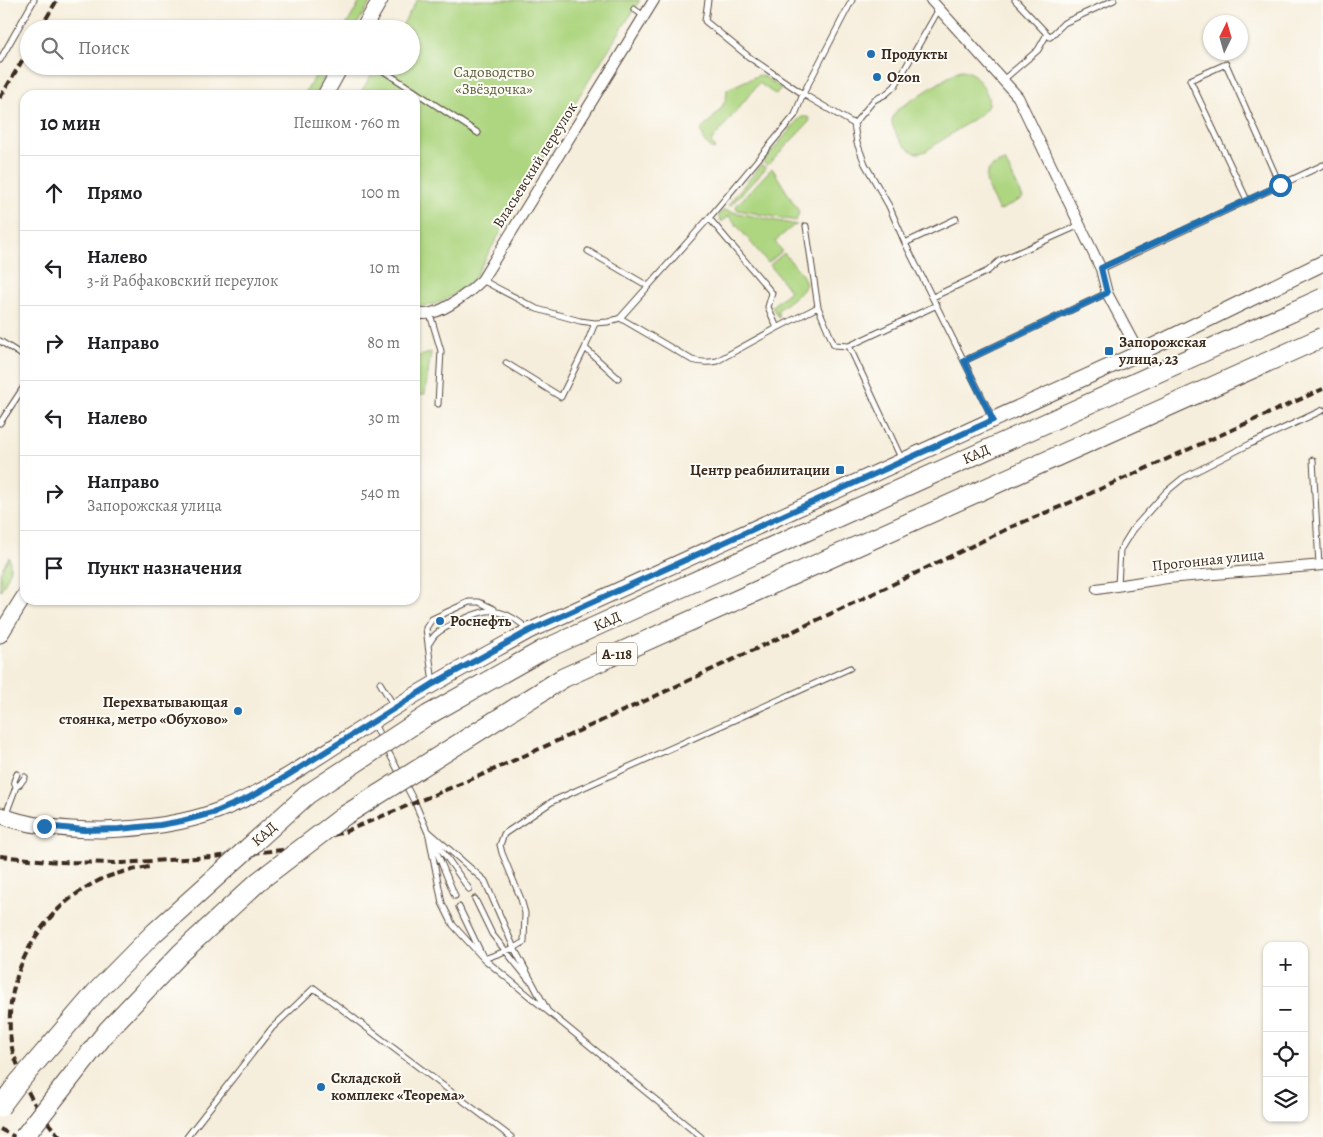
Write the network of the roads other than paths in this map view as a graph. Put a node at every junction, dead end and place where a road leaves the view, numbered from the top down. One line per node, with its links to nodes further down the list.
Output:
1 (34, 0): 13 (lane)
2 (380, 0): 14 (street)
3 (654, 0): 12 (street, Власьевский переулок)
4 (708, 0): 23 (lane)
5 (852, 0): 23 (lane)
6 (931, 0): 11 (street)
7 (1015, 0): 16 (lane)
8 (1114, 0): 9 (lane)
9 (1099, 3): 16 (lane)
10 (634, 9): 12 (lane)
11 (939, 9): 20 (street); 25 (lane)
12 (644, 16): 38 (street, Власьевский переулок)
13 (23, 20)
14 (368, 20)
15 (20, 25): 17 (lane)
16 (1047, 34): 20 (lane)
17 (0, 60)
18 (336, 75): 21 (street)
19 (388, 75): 22 (lane)
20 (1002, 80): 32 (street)
21 (328, 90)
22 (412, 90)
23 (803, 94): 25 (lane); 30 (lane)
24 (420, 95): 26 (lane)
25 (854, 124): 34 (lane)
26 (478, 133)
27 (1323, 165): 28 (lane)
28 (1280, 185): 29 (lane); 29 (lane)
29 (1247, 200): 37 (lane)
30 (709, 218): 39 (lane); 49 (lane)
31 (956, 219): 34 (lane)
32 (1080, 225): 37 (street); 41 (lane)
33 (806, 226): 44 (lane)
34 (906, 243): 41 (lane)
35 (588, 251): 39 (lane)
36 (1323, 263): 54 (street)
37 (1101, 268): 40 (street)
38 (482, 280): 46 (street, Власьевский переулок); 48 (lane)
39 (648, 286): 47 (lane)
40 (1107, 293): 54 (street); 56 (lane)
41 (933, 297): 43 (lane)
42 (1323, 298): 93 (highway, КАД / А-118, bridge)
43 (937, 305): 52 (lane); 56 (lane)
44 (818, 307): 49 (lane); 52 (lane)
45 (420, 313): 46 (street)
46 (430, 314): 60 (lane)
47 (620, 318): 48 (lane); 49 (lane)
48 (596, 323): 53 (lane)
49 (777, 328)
50 (1323, 337): 94 (highway, А-118, bridge)
51 (0, 341): 55 (lane)
52 (849, 346): 65 (lane)
53 (585, 348): 57 (lane); 58 (lane)
54 (1139, 353): 62 (street)
55 (20, 354)
56 (964, 361): 62 (lane)
57 (506, 364)
58 (618, 378)
59 (20, 392): 63 (lane)
60 (438, 404)
61 (1323, 410): 67 (lane)
62 (993, 420): 65 (street)
63 (0, 422)
64 (1313, 460): 66 (lane)
65 (902, 461): 71 (street)
66 (1321, 565): 67 (street, Прогонная улица)
67 (1118, 586): 68 (street, Прогонная улица)
68 (1097, 589)
69 (20, 603): 72 (street)
70 (504, 614): 71 (lane); 73 (lane); 73 (lane)
71 (529, 631): 76 (street)
72 (0, 635)
73 (428, 645): 76 (lane)
74 (850, 668): 88 (lane)
75 (380, 683): 77 (lane)
76 (433, 684): 77 (street)
77 (395, 707): 78 (street)
78 (372, 721): 82 (street); 83 (lane)
79 (17, 774): 81 (lane)
80 (25, 777): 81 (lane)
81 (16, 787): 82 (lane)
82 (2, 816)
83 (428, 831): 84 (lane); 85 (lane); 88 (lane); 90 (lane)
84 (469, 889)
85 (455, 896)
86 (475, 899): 89 (lane)
87 (459, 907): 90 (lane)
88 (514, 948): 89 (lane); 91 (lane)
89 (506, 951): 90 (lane); 91 (lane)
90 (484, 959): 92 (lane)
91 (537, 990): 92 (lane)
92 (549, 1013): 97 (lane)
93 (0, 1107)
94 (24, 1137)
95 (187, 1137): 96 (lane)
96 (511, 1137)
97 (701, 1137)

